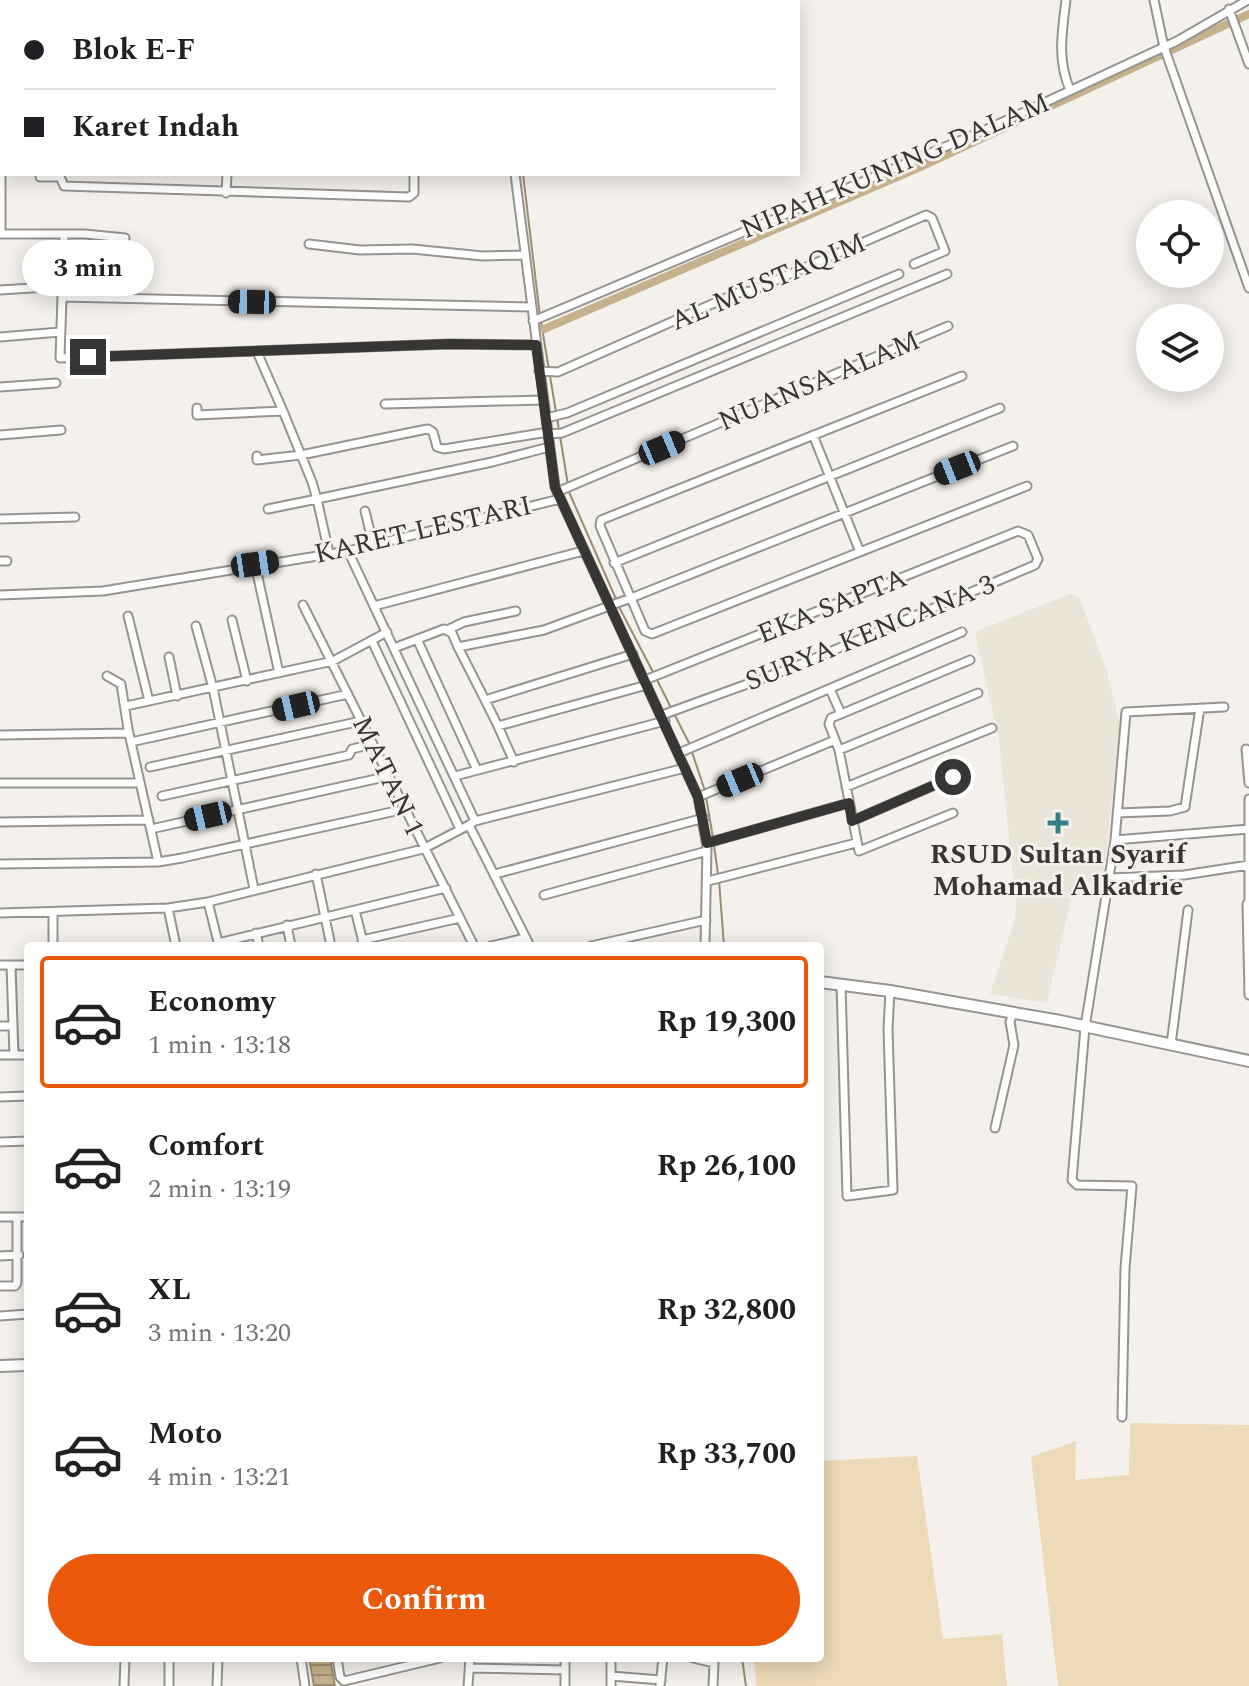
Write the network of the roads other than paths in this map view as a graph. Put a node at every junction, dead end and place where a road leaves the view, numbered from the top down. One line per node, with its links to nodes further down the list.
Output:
1 (1066, 0): 7 (street)
2 (1154, 0): 5 (street)
3 (1248, 0): 4 (street, NIPAH KUNING DALAM)
4 (1232, 16): 5 (street, NIPAH KUNING DALAM); 6 (street)
5 (1165, 50): 7 (street, NIPAH KUNING DALAM); 24 (street)
6 (1249, 64)
7 (1070, 90): 28 (street, NIPAH KUNING DALAM)
8 (60, 176): 12 (street); 14 (street)
9 (227, 176): 14 (street)
10 (414, 176): 14 (street)
11 (515, 176): 19 (street)
12 (40, 177)
13 (0, 183): 15 (street)
14 (226, 193)
15 (1, 234): 16 (street)
16 (64, 234): 17 (street); 23 (street)
17 (125, 238)
18 (309, 244): 19 (street)
19 (525, 255): 27 (street)
20 (914, 264): 34 (street, AL MUSTAQIM)
21 (899, 274): 43 (street)
22 (947, 274): 45 (street)
23 (63, 286): 25 (street); 26 (street)
24 (1249, 288)
25 (0, 290)
26 (62, 297): 27 (street); 30 (street)
27 (531, 307): 28 (street)
28 (534, 320): 32 (street)
29 (948, 326): 54 (street, NUANSA ALAM)
30 (60, 332): 31 (street); 33 (street)
31 (0, 337)
32 (536, 345): 33 (street); 34 (street)
33 (257, 352): 42 (street)
34 (541, 371): 38 (street)
35 (962, 376): 47 (street)
36 (56, 383): 37 (street)
37 (0, 387)
38 (543, 400): 39 (street); 43 (street)
39 (385, 404)
40 (197, 408): 42 (street)
41 (1000, 408): 52 (street)
42 (283, 411): 50 (street)
43 (549, 418): 45 (street)
44 (61, 430): 46 (street)
45 (549, 434): 49 (street); 50 (street)
46 (0, 435)
47 (813, 435): 52 (street); 67 (street)
48 (1013, 446): 58 (street)
49 (549, 447): 54 (street); 55 (street)
50 (301, 455): 51 (street); 55 (street)
51 (257, 456)
52 (830, 476): 58 (street); 67 (street)
53 (1027, 486): 65 (street)
54 (559, 494): 62 (street, KARET LESTARI); 64 (street)
55 (317, 499): 56 (street); 66 (street)
56 (268, 509)
57 (365, 511): 62 (street)
58 (844, 513): 65 (street); 70 (street)
59 (75, 517): 60 (street)
60 (0, 519)
61 (1018, 531): 92 (street, EKA SAPTA); 104 (street, SURYA KENCANA 3)
62 (373, 544): 63 (street, KARET LESTARI)
63 (348, 551): 66 (street, KARET LESTARI); 73 (street)
64 (583, 551): 72 (street); 73 (street)
65 (860, 552): 70 (street)
66 (329, 553): 68 (street, KARET LESTARI)
67 (614, 563): 70 (street)
68 (255, 564): 69 (street, KARET LESTARI); 89 (street)
69 (0, 595)
70 (630, 599): 72 (street)
71 (303, 605): 88 (street, MATAN 1)
72 (612, 605): 83 (street); 85 (street)
73 (374, 606): 79 (street)
74 (516, 611): 78 (street)
75 (128, 616): 99 (street)
76 (232, 620): 91 (street)
77 (196, 626): 93 (street)
78 (447, 630): 81 (street); 83 (street)
79 (387, 632): 82 (street); 84 (street)
80 (962, 632): 94 (street)
81 (417, 639): 84 (street); 120 (street)
82 (372, 641): 88 (street); 143 (street)
83 (458, 647): 98 (street)
84 (394, 648): 122 (street)
85 (633, 654): 92 (street); 98 (street)
86 (169, 657): 97 (street)
87 (970, 660): 103 (street)
88 (333, 661): 89 (street); 96 (street, MATAN 1)
89 (279, 673): 91 (street)
90 (107, 676): 100 (street)
91 (247, 681): 93 (street)
92 (647, 681): 104 (street); 107 (street, EKA SAPTA)
93 (213, 688): 97 (street); 106 (street)
94 (830, 689): 103 (street); 116 (street)
95 (978, 693): 114 (street)
96 (348, 694): 105 (street, MATAN 1); 106 (street)
97 (177, 696): 99 (street)
98 (485, 700): 107 (street)
99 (149, 701): 100 (street)
100 (126, 706): 110 (street)
101 (1224, 707): 102 (street)
102 (1200, 708): 136 (street); 136 (street)
103 (841, 714): 111 (street)
104 (665, 716): 116 (street); 117 (street, SURYA KENCANA 3)
105 (361, 721): 112 (street, MATAN 1); 115 (street)
106 (219, 724): 110 (street); 115 (street)
107 (498, 726): 117 (street)
108 (992, 728): 128 (street)
109 (0, 735): 110 (street)
110 (130, 738): 126 (street)
111 (835, 740): 114 (street); 130 (street)
112 (373, 744): 121 (street, MATAN 1); 124 (street)
113 (1246, 749): 127 (street)
114 (839, 750): 128 (street)
115 (225, 752): 118 (street); 124 (street)
116 (681, 752): 119 (street)
117 (514, 762): 120 (street, SURYA KENCANA 3)
118 (150, 767)
119 (685, 768): 130 (street); 141 (street)
120 (477, 770): 122 (street, SURYA KENCANA 3)
121 (389, 776): 133 (street, MATAN 1); 134 (street)
122 (455, 776): 141 (street)
123 (953, 777): 139 (street)
124 (231, 782): 129 (street); 134 (street)
125 (0, 783): 126 (street)
126 (140, 783): 138 (street)
127 (1249, 783)
128 (846, 787): 132 (street)
129 (162, 796)
130 (700, 797): 137 (street)
131 (1249, 799): 144 (street)
132 (849, 803): 139 (street); 148 (street)
133 (405, 809): 147 (street); 149 (street, MATAN 1)
134 (237, 810): 142 (street); 147 (street)
135 (953, 813): 146 (street)
136 (1117, 813): 145 (street)
137 (704, 818): 148 (street); 154 (street)
138 (149, 820): 140 (street); 142 (street)
139 (852, 821): 146 (street)
140 (0, 822)
141 (472, 823): 143 (street); 154 (street)
142 (151, 829): 150 (street)
143 (460, 829): 149 (street)
144 (1248, 829): 145 (street); 152 (street)
145 (1115, 840): 155 (street)
146 (856, 843): 156 (street)
147 (245, 844): 150 (street); 158 (street)
148 (708, 845): 156 (street); 159 (street)
149 (423, 849): 153 (street); 157 (street, MATAN 1)
150 (158, 862): 151 (street)
151 (0, 864)
152 (1248, 865): 155 (street); 161 (street)
153 (316, 874): 158 (street); 167 (street)
154 (495, 874): 172 (street)
155 (1109, 878): 199 (street)
156 (710, 880): 169 (street)
157 (446, 888): 163 (street); 168 (street, MATAN 1)
158 (254, 889): 160 (street)
159 (544, 895)
160 (208, 902): 162 (street); 175 (street)
161 (1248, 904): 193 (street)
162 (168, 908): 166 (street); 174 (street)
163 (355, 910): 167 (street); 180 (street)
164 (1188, 910): 200 (street)
165 (0, 913): 166 (street)
166 (53, 913): 173 (street)
167 (325, 917): 170 (street); 179 (street)
168 (460, 918): 181 (street); 182 (street, MATAN 1)
169 (706, 920): 185 (street); 186 (street)
170 (287, 925): 171 (street); 178 (street)
171 (256, 933): 176 (street); 177 (street)
172 (525, 938): 183 (street); 184 (street)
173 (53, 942)
174 (175, 942)
175 (217, 942)
176 (228, 942)
177 (258, 942)
178 (290, 942)
179 (330, 942)
180 (363, 942)
181 (367, 942)
182 (472, 942)
183 (508, 942)
184 (528, 942)
185 (609, 942)
186 (705, 942)
187 (0, 965): 188 (street)
188 (11, 965): 189 (street); 195 (street)
189 (24, 965)
190 (824, 982): 191 (street)
191 (841, 984): 192 (street); 192 (street)
192 (890, 991): 196 (street)
193 (1249, 995)
194 (0, 998): 195 (street)
195 (12, 998): 198 (street)
196 (1013, 1013): 199 (street); 207 (street)
197 (0, 1026): 198 (street)
198 (13, 1026): 202 (street)
199 (1085, 1027): 200 (street); 220 (street)
200 (1171, 1045): 204 (street)
201 (0, 1055): 202 (street)
202 (14, 1055): 203 (street)
203 (24, 1055)
204 (1249, 1061)
205 (24, 1096): 206 (street)
206 (0, 1097)
207 (995, 1128)
208 (24, 1141): 209 (street)
209 (0, 1142)
210 (0, 1217): 211 (street)
211 (17, 1217): 212 (street); 213 (street)
212 (24, 1217)
213 (19, 1255): 214 (street); 215 (street)
214 (0, 1256)
215 (0, 1286)
216 (24, 1314): 217 (street)
217 (0, 1316)
218 (24, 1365): 219 (street)
219 (0, 1366)
220 (1122, 1417)
221 (125, 1662): 236 (street)
222 (169, 1662): 237 (street)
223 (218, 1662): 238 (street)
224 (302, 1662): 239 (street)
225 (338, 1662): 226 (street)
226 (423, 1662)
227 (470, 1662): 232 (street)
228 (565, 1662): 233 (street)
229 (611, 1662): 234 (street)
230 (663, 1662): 235 (street)
231 (710, 1662): 243 (street)
232 (469, 1668): 233 (street); 240 (street)
233 (565, 1670): 241 (street)
234 (611, 1676): 235 (street); 242 (street)
235 (661, 1683)
236 (124, 1686)
237 (169, 1686)
238 (217, 1686)
239 (305, 1686)
240 (468, 1686)
241 (565, 1686)
242 (611, 1686)
243 (713, 1686)

